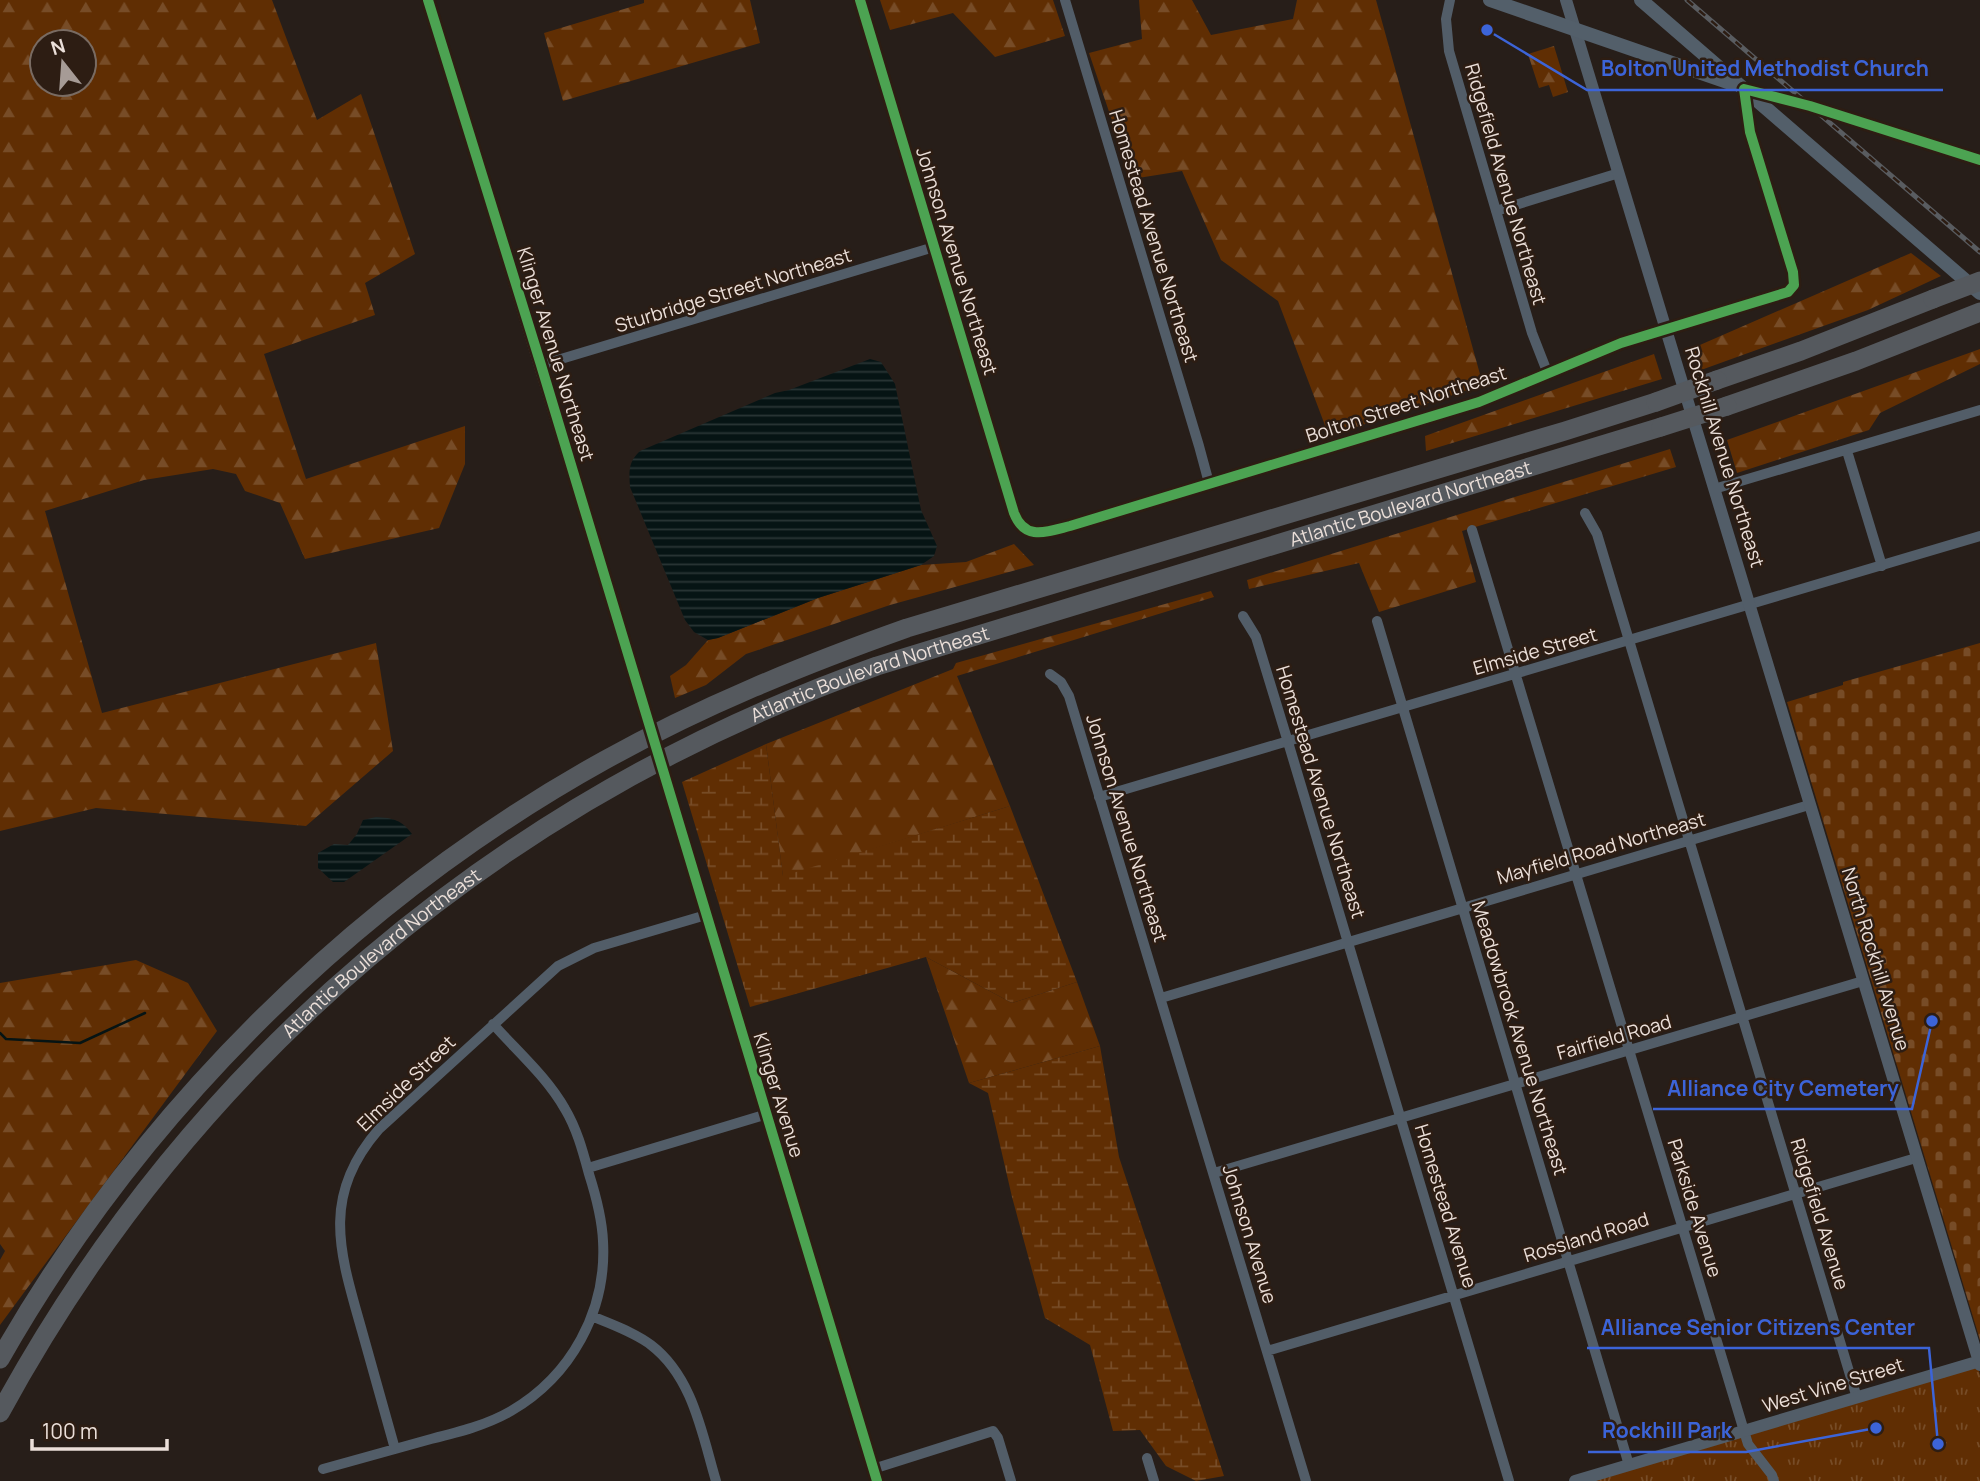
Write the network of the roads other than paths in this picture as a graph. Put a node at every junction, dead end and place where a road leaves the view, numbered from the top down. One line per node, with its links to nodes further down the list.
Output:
1 (428, 0): 18 (street, Klinger Avenue Northeast)
2 (860, 0): 13 (street, Johnson Avenue Northeast)
3 (1065, 0): 22 (street, Homestead Avenue Northeast)
4 (1450, 0): 12 (street, Ridgefield Avenue Northeast)
5 (1490, 0): 8 (main road)
6 (1566, 0): 8 (street, Rockhill Avenue Northeast)
7 (1641, 0): 9 (main road)
8 (1575, 30): 9 (main road); 11 (street, Rockhill Avenue Northeast)
9 (1744, 89): 10 (street); 15 (main road); 17 (street, Bolton Street Northeast)
10 (1980, 160)
11 (1619, 173): 12 (street); 17 (street, Rockhill Avenue Northeast)
12 (1496, 211): 19 (street, Ridgefield Avenue Northeast)
13 (934, 247): 18 (street, Sturbridge Street Northeast); 25 (street, Johnson Avenue Northeast)
14 (1980, 281): 62 (highway, Atlantic Boulevard Northeast, bridge)
15 (1980, 293)
16 (1972, 315): 65 (highway, Atlantic Boulevard Northeast, bridge)
17 (1666, 328): 19 (street, Bolton Street Northeast); 23 (street, Rockhill Avenue Northeast)
18 (541, 365): 36 (street, Klinger Avenue Northeast)
19 (1548, 374): 22 (street, Bolton Street Northeast)
20 (1980, 410): 21 (street)
21 (1847, 451): 23 (street); 28 (street)
22 (1209, 483): 25 (street, Bolton Street Northeast)
23 (1714, 489): 29 (street, Rockhill Avenue Northeast)
24 (1585, 513): 32 (street)
25 (1026, 530)
26 (1472, 530): 34 (street, Parkside Avenue)
27 (1980, 536): 28 (street, Elmside Street)
28 (1882, 566): 29 (street, Elmside Street)
29 (1749, 605): 32 (street, Elmside Street); 39 (street, Rockhill Avenue Northeast)
30 (1243, 616): 37 (street, Homestead Avenue Northeast)
31 (1377, 621): 35 (street, Meadowbrook Avenue Northeast)
32 (1630, 642): 34 (street, Elmside Street); 40 (street)
33 (1050, 674): 38 (street, Johnson Avenue Northeast)
34 (1516, 675): 35 (street, Elmside Street); 41 (street, Parkside Avenue)
35 (1402, 709): 37 (street, Elmside Street); 42 (street, Meadowbrook Avenue Northeast)
36 (648, 719): 43 (street, Klinger Avenue, bridge)
37 (1288, 742): 38 (street, Elmside Street); 44 (street, Homestead Avenue Northeast)
38 (1099, 797): 46 (street, Johnson Avenue Northeast)
39 (1809, 805): 40 (street, Mayfield Road Northeast); 45 (street, North Rockhill Avenue)
40 (1690, 840): 41 (street, Mayfield Road Northeast); 47 (street, Ridgefield Avenue)
41 (1576, 874): 42 (street, Mayfield Road Northeast); 49 (street, Parkside Avenue)
42 (1462, 907): 44 (street, Mayfield Road Northeast); 50 (street, Meadowbrook Avenue Northeast)
43 (706, 915): 48 (street, Elmside Street); 51 (street, Klinger Avenue)
44 (1347, 942): 46 (street, Mayfield Road Northeast); 52 (street, Homestead Avenue)
45 (1863, 981): 47 (street, Fairfield Road); 53 (street, North Rockhill Avenue)
46 (1161, 998): 55 (street, Johnson Avenue)
47 (1744, 1018): 49 (street, Fairfield Road); 56 (street, Ridgefield Avenue)
48 (493, 1024): 54 (street); 67 (street, Elmside Street)
49 (1629, 1050): 50 (street, Fairfield Road); 57 (street, Parkside Avenue)
50 (1515, 1084): 52 (street, Fairfield Road); 58 (street, Meadowbrook Avenue Northeast)
51 (767, 1114): 54 (street); 71 (street, Klinger Avenue)
52 (1401, 1117): 55 (street, Fairfield Road); 59 (street, Homestead Avenue)
53 (1916, 1158): 56 (street, Rossland Road); 63 (street, North Rockhill Avenue)
54 (588, 1168): 60 (street)
55 (1214, 1173): 61 (street, Johnson Avenue)
56 (1796, 1193): 57 (street, Rossland Road); 64 (street, Ridgefield Avenue)
57 (1682, 1227): 58 (street, Rossland Road); 66 (street, Parkside Avenue)
58 (1568, 1261): 59 (street, Rossland Road); 69 (street, Meadowbrook Avenue Northeast)
59 (1454, 1296): 61 (street, Rossland Road); 76 (street, Homestead Avenue)
60 (592, 1316): 67 (street); 72 (street)
61 (1267, 1351): 75 (street, Johnson Avenue)
62 (0, 1359)
63 (1980, 1362): 64 (street, West Vine Street)
64 (1857, 1398): 66 (street, West Vine Street)
65 (0, 1413)
66 (1744, 1431): 69 (street, West Vine Street); 78 (street, Parkside Avenue)
67 (396, 1449): 70 (street)
68 (1147, 1458): 74 (street)
69 (1629, 1465): 77 (street, West Vine Street)
70 (323, 1469)
71 (875, 1475): 73 (street)
72 (716, 1481)
73 (1011, 1481)
74 (1154, 1481)
75 (1306, 1481)
76 (1509, 1481)
77 (1576, 1481)
78 (1774, 1481)

